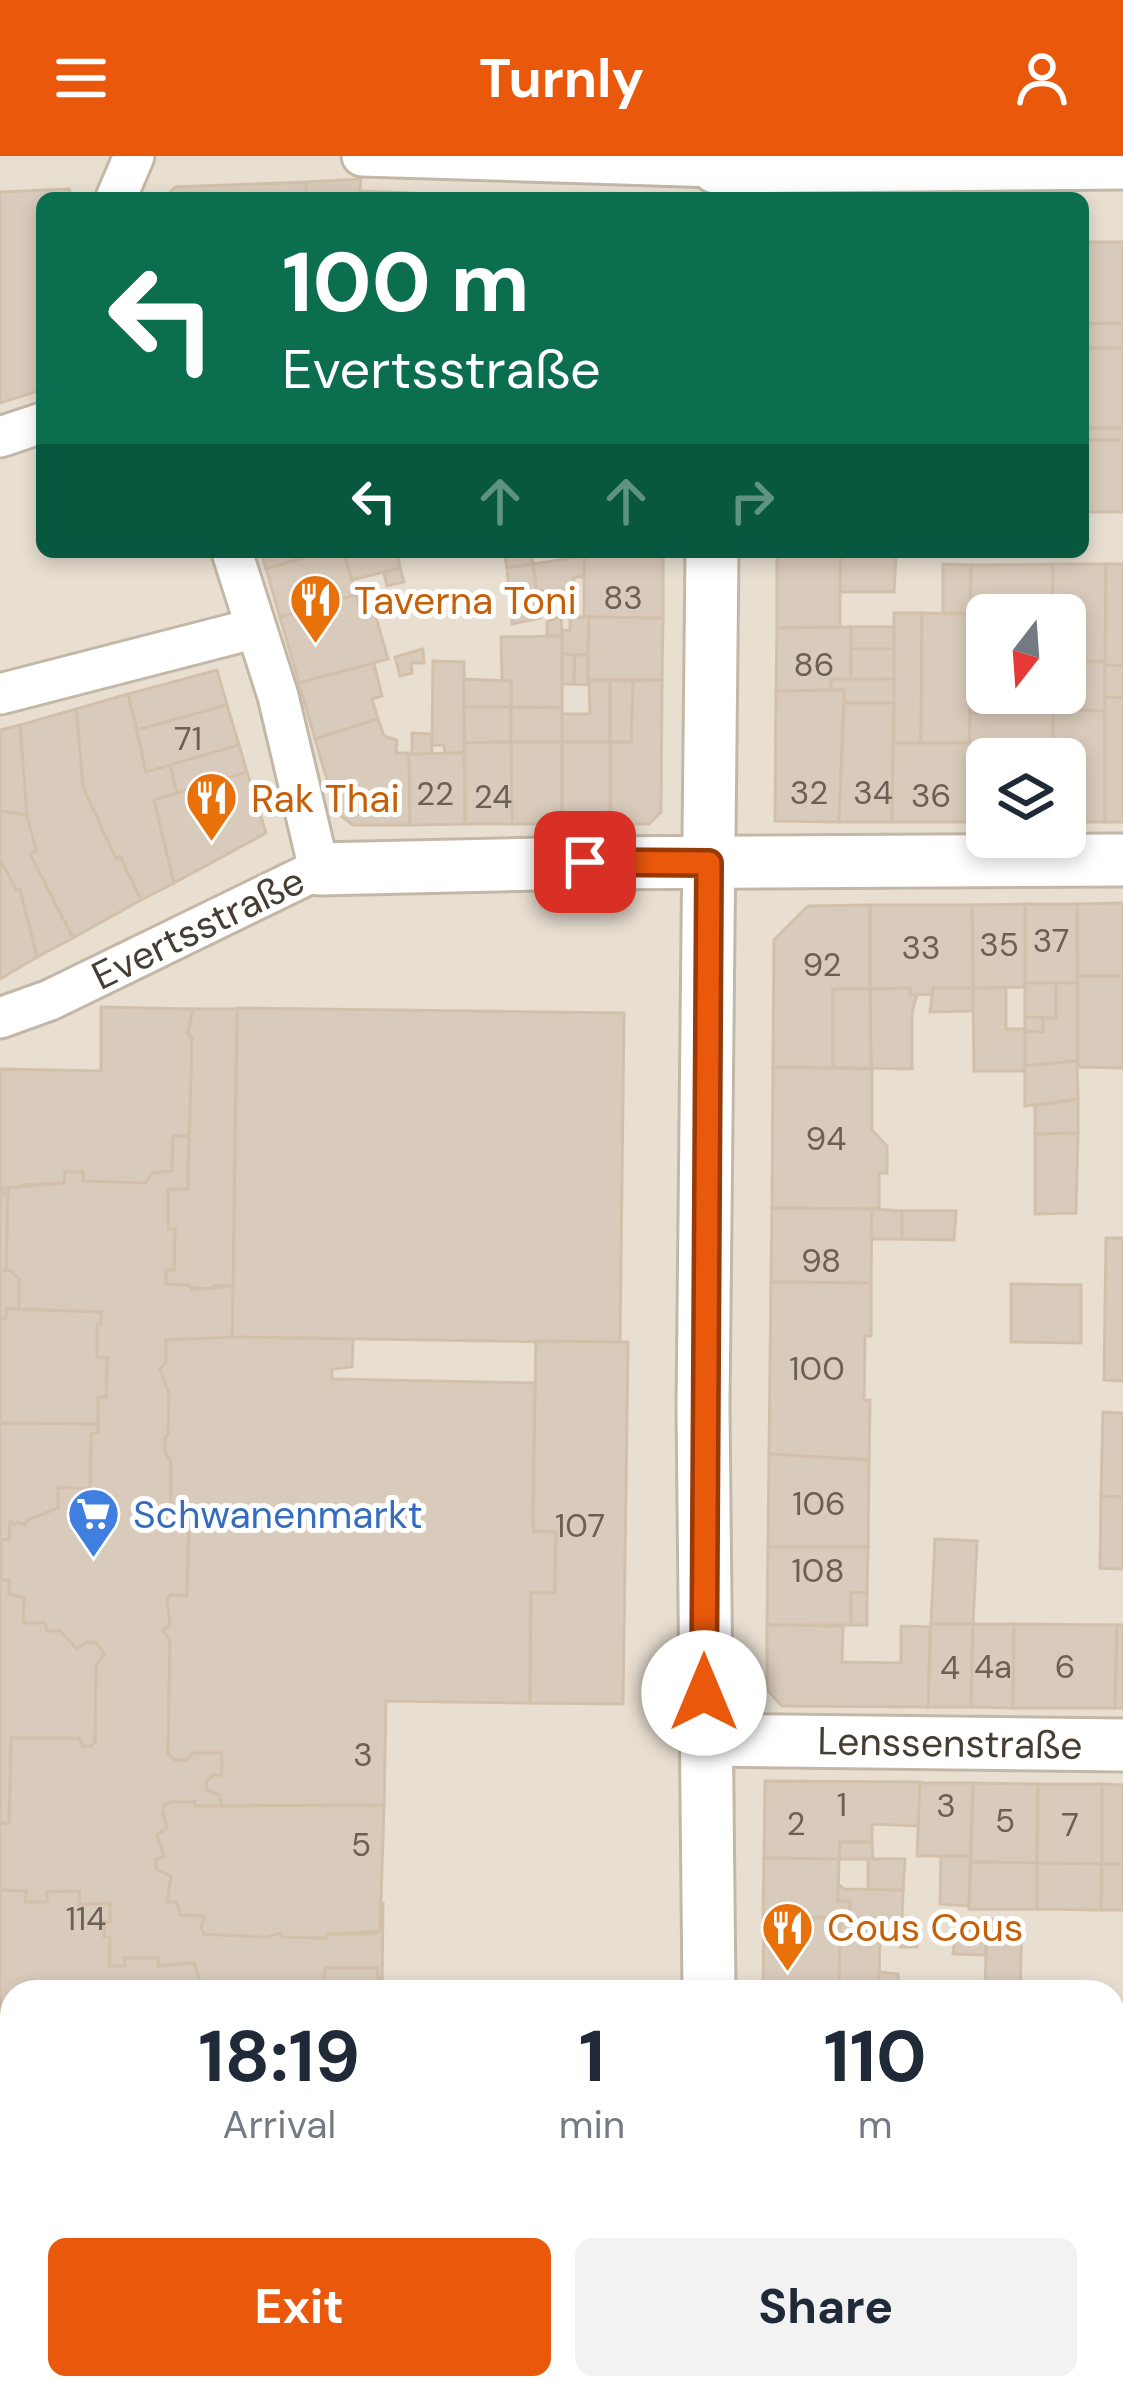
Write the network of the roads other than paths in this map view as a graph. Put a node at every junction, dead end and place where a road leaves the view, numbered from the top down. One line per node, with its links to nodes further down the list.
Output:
1 (134, 156): 5 (street)
2 (362, 156): 4 (street)
3 (1123, 163): 4 (street)
4 (716, 174)
5 (119, 192)
6 (36, 425): 7 (street)
7 (0, 437)
8 (234, 558): 10 (street)
9 (712, 558): 13 (street)
10 (256, 628): 11 (street); 14 (street)
11 (0, 694)
12 (1123, 860): 13 (street, Evertsstraße)
13 (709, 863): 14 (street, Evertsstraße); 16 (street)
14 (319, 869): 15 (street, Evertsstraße)
15 (0, 1018)
16 (704, 1740): 17 (street, Lenssenstraße); 18 (street)
17 (1123, 1745)
18 (710, 1980)

